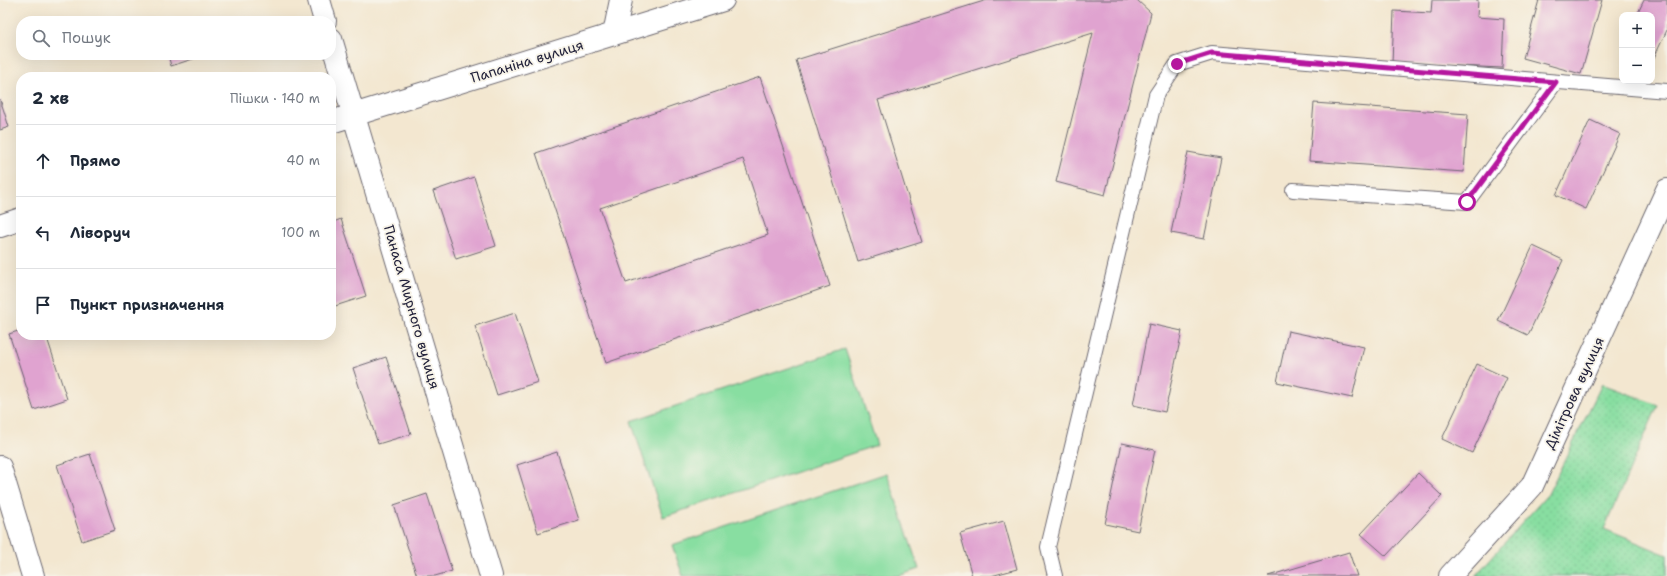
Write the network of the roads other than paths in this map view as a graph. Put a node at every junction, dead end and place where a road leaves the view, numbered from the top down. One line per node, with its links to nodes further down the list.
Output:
1 (319, 0): 4 (street)
2 (621, 0): 5 (street)
3 (723, 0): 5 (street, Папаніна вулиця)
4 (324, 16)
5 (614, 34): 9 (street, Папаніна вулиця)
6 (336, 55): 9 (street, Панаса Мирного вулиця)
7 (1556, 82): 8 (lane); 11 (lane); 18 (lane)
8 (1667, 91)
9 (355, 115): 10 (street, Папаніна вулиця); 17 (street, Панаса Мирного вулиця)
10 (336, 121)
11 (1293, 190)
12 (1667, 190): 19 (street, Дімітрова вулиця)
13 (16, 221): 14 (street)
14 (0, 226)
15 (0, 467): 16 (street)
16 (33, 576)
17 (491, 576)
18 (1056, 576)
19 (1450, 576)

